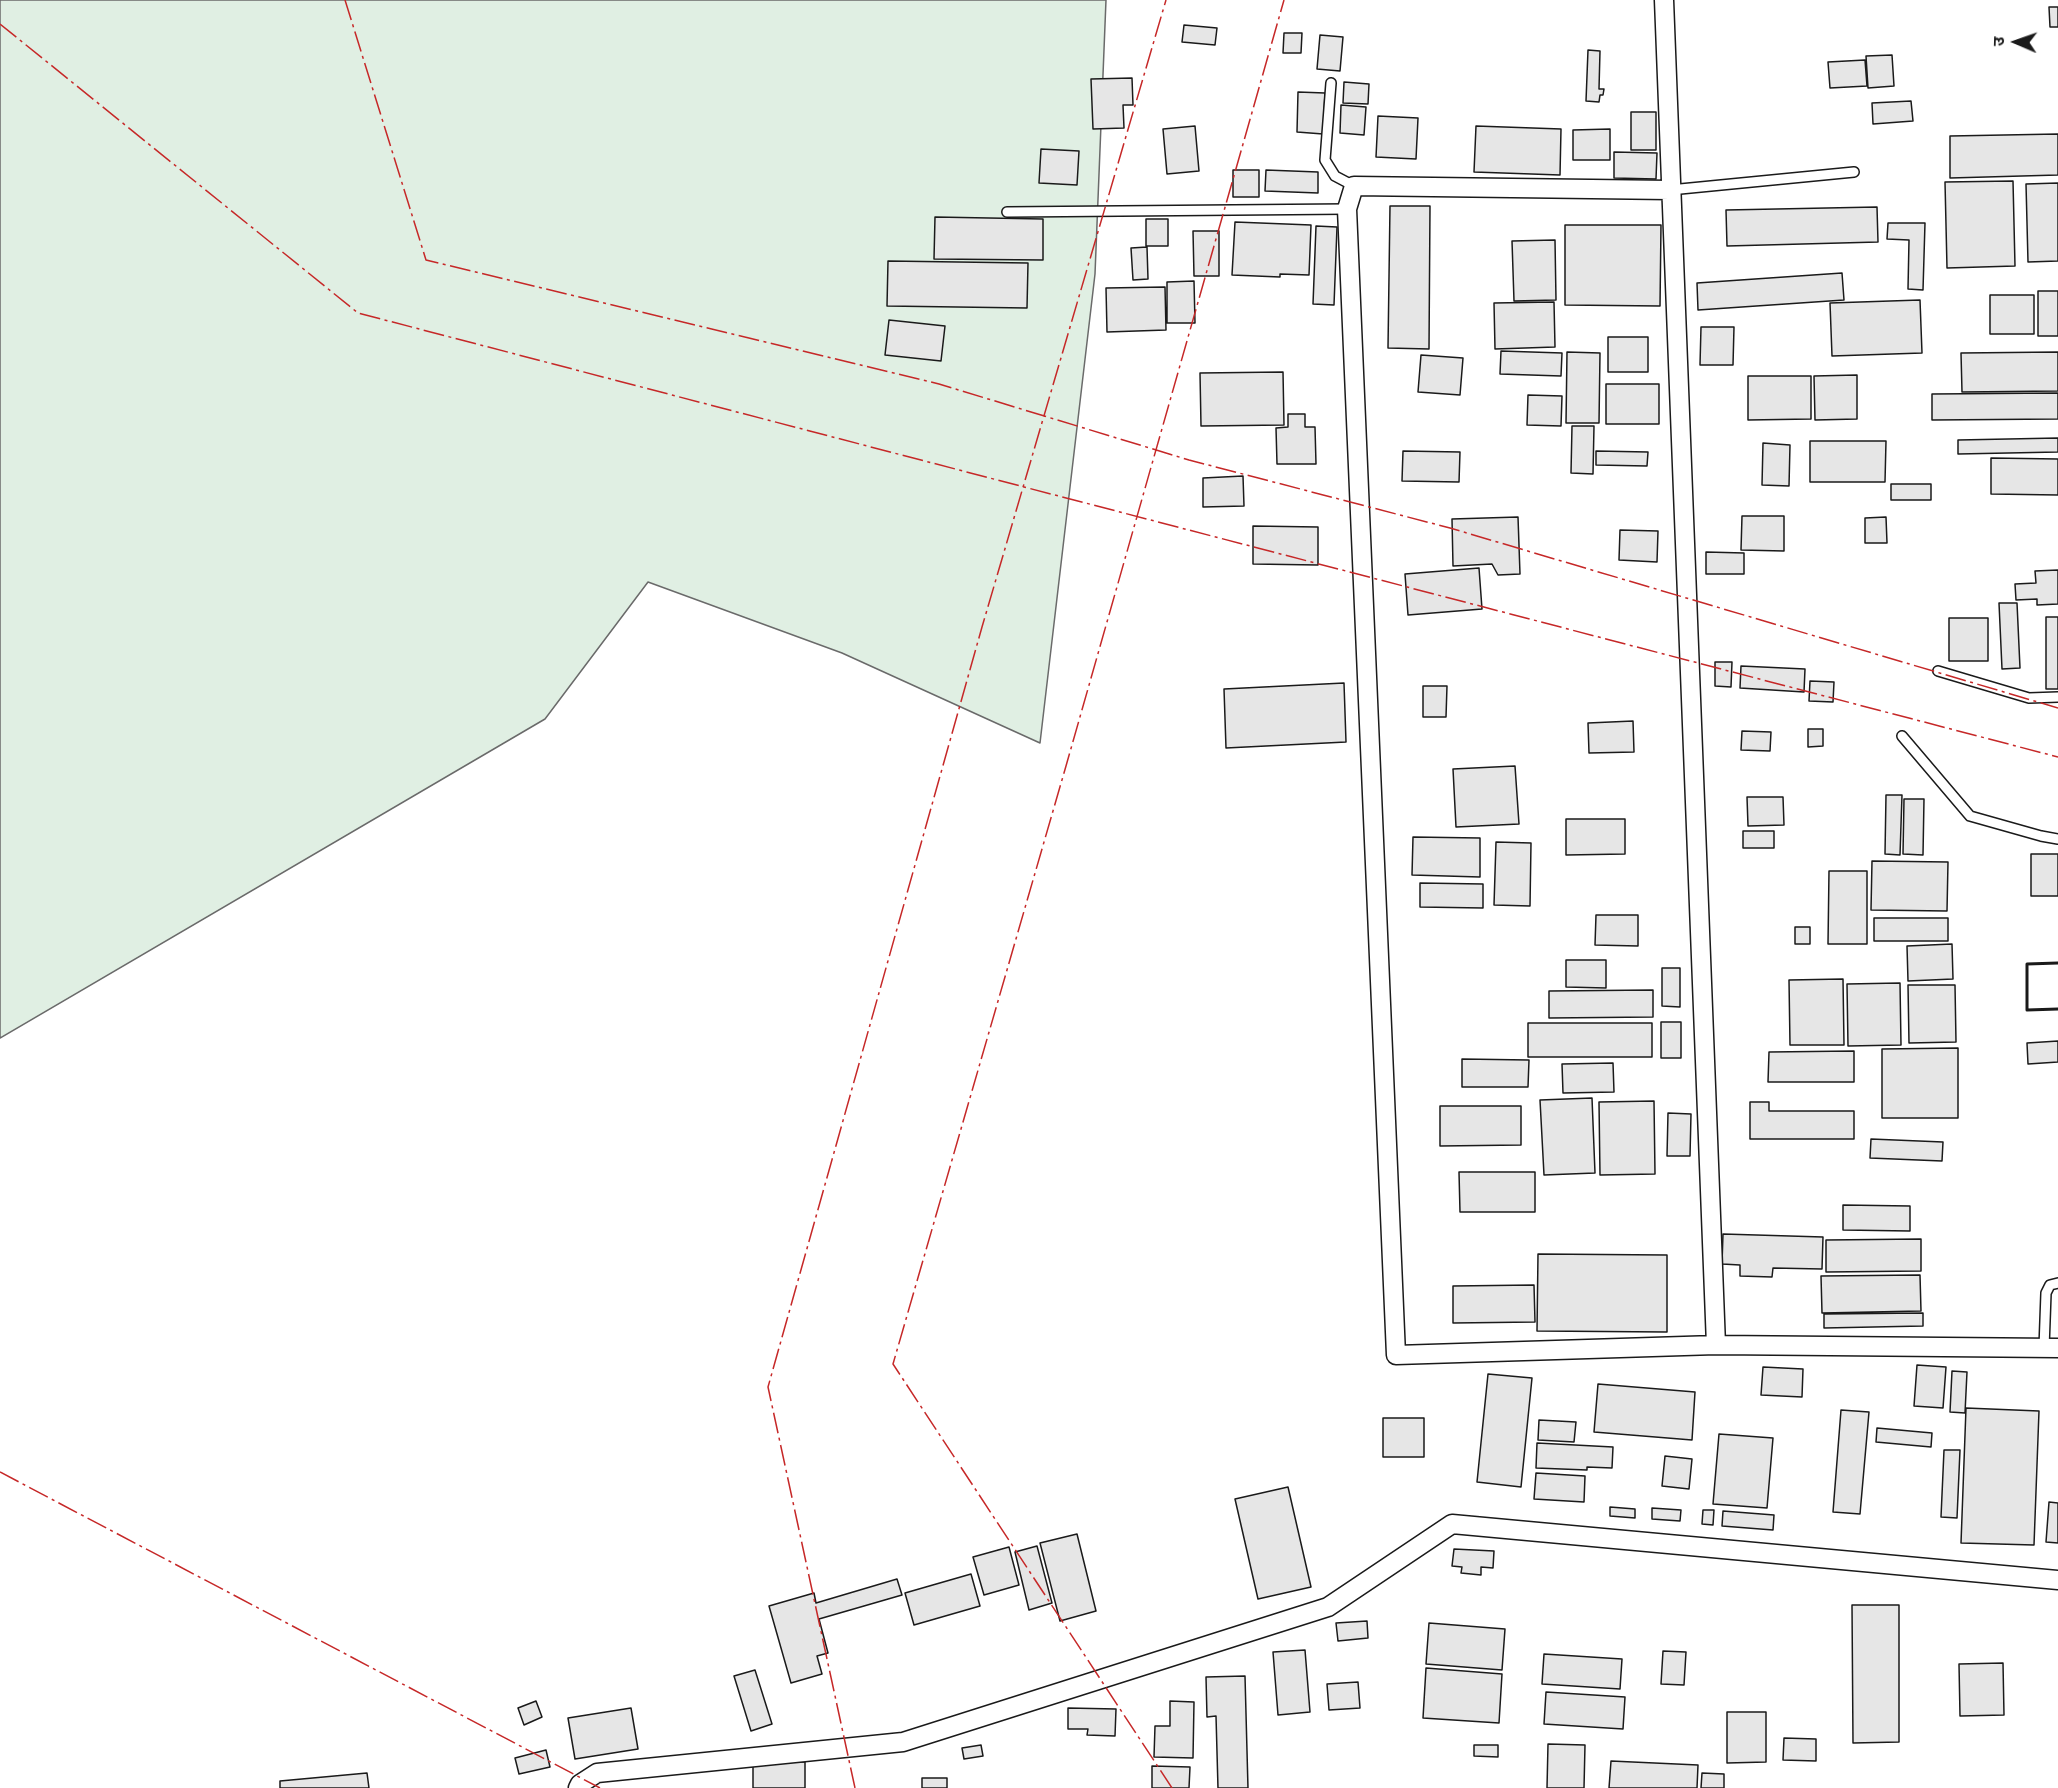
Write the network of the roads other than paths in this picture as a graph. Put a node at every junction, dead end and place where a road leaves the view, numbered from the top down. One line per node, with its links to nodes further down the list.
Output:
1 (1664, 0): 5 (street)
2 (1331, 83): 4 (lane)
3 (1854, 172): 5 (lane)
4 (1354, 186): 5 (street); 6 (street)
5 (1670, 190): 13 (street)
6 (1347, 208): 7 (lane); 13 (street)
7 (1007, 212)
8 (1938, 671): 9 (lane)
9 (2058, 698)
10 (1902, 736): 11 (lane)
11 (2058, 839)
12 (2058, 1283): 14 (lane)
13 (1716, 1345): 14 (street)
14 (2051, 1348)
15 (2058, 1580): 16 (street)
16 (578, 1788)

